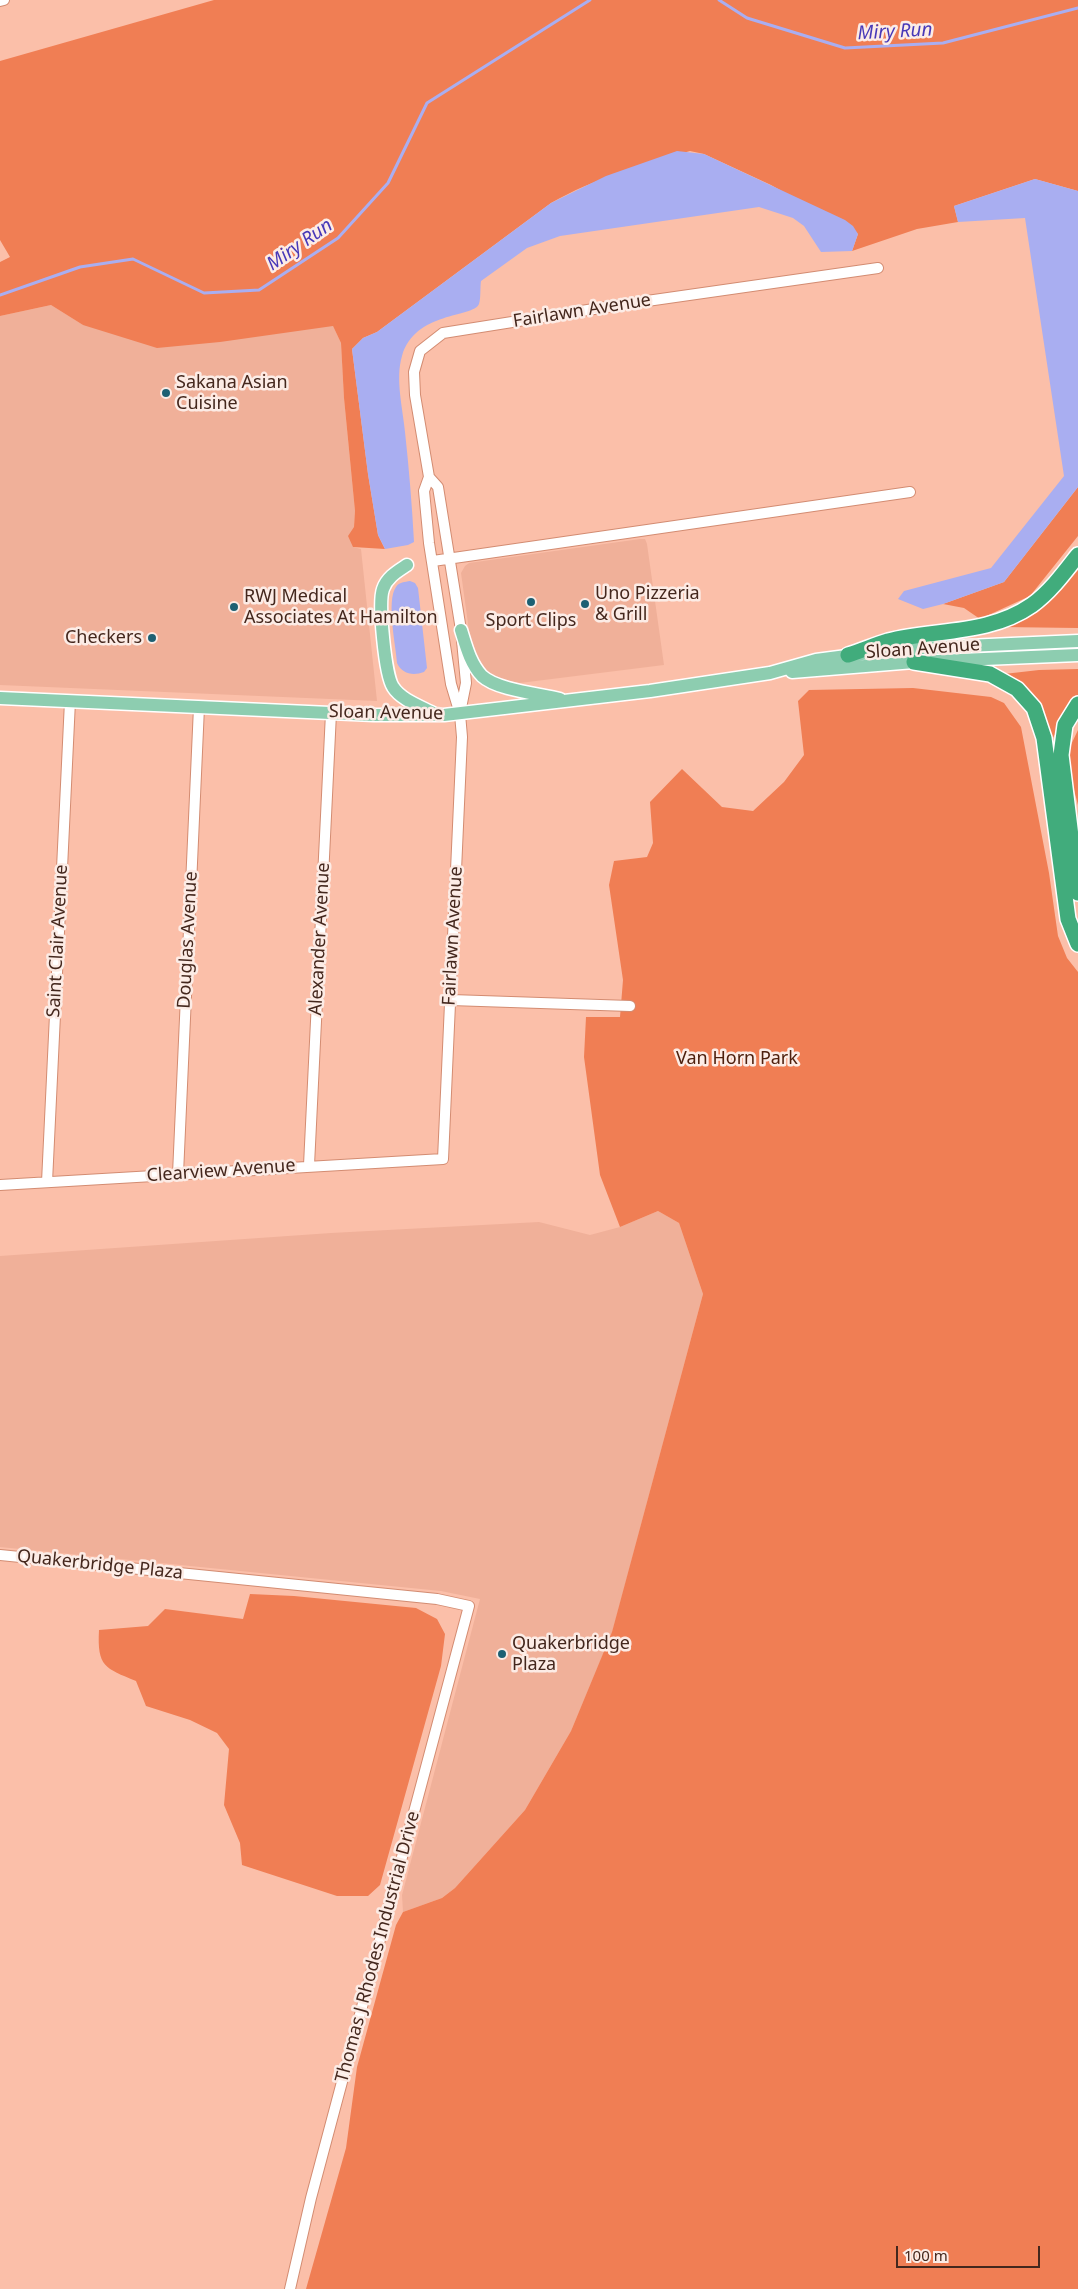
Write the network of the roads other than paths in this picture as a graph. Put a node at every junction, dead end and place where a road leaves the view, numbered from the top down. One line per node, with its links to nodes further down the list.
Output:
1 (4, 0): 2 (street)
2 (0, 1)
3 (878, 268): 4 (street, Fairlawn Avenue)
4 (429, 477): 7 (street, Fairlawn Avenue); 8 (street, Fairlawn Avenue)
5 (910, 492): 7 (street)
6 (1078, 555): 12 (highway)
7 (451, 559): 8 (street); 10 (street, Fairlawn Avenue)
8 (433, 561): 22 (street, Fairlawn Avenue)
9 (407, 565): 23 (main road)
10 (462, 630): 18 (main road); 22 (street, Fairlawn Avenue)
11 (1078, 641): 12 (main road, Sloan Avenue)
12 (848, 655): 15 (main road, Sloan Avenue)
13 (1078, 655): 14 (main road, Sloan Avenue)
14 (914, 662): 15 (main road, Sloan Avenue); 25 (highway)
15 (770, 672): 18 (main road, Sloan Avenue)
16 (0, 698): 17 (main road, Sloan Avenue)
17 (70, 701): 20 (main road, Sloan Avenue); 31 (street, Saint Clair Avenue)
18 (570, 701): 22 (main road, Sloan Avenue)
19 (1078, 704): 24 (highway)
20 (199, 707): 21 (main road, Sloan Avenue); 30 (street, Douglas Avenue)
21 (331, 713): 23 (main road, Sloan Avenue); 29 (street, Alexander Avenue)
22 (460, 714): 23 (main road, Sloan Avenue); 26 (street, Fairlawn Avenue)
23 (437, 715)
24 (1078, 893)
25 (1078, 944)
26 (451, 1000): 27 (street); 28 (street, Fairlawn Avenue)
27 (630, 1006)
28 (443, 1159): 29 (street, Clearview Avenue)
29 (309, 1165): 30 (street, Clearview Avenue)
30 (178, 1174): 31 (street, Clearview Avenue)
31 (47, 1182): 32 (street, Clearview Avenue)
32 (0, 1185)
33 (0, 1555): 34 (street, Quakerbridge Plaza)
34 (469, 1606): 35 (street, Thomas J Rhodes Industrial Drive)
35 (290, 2289)

